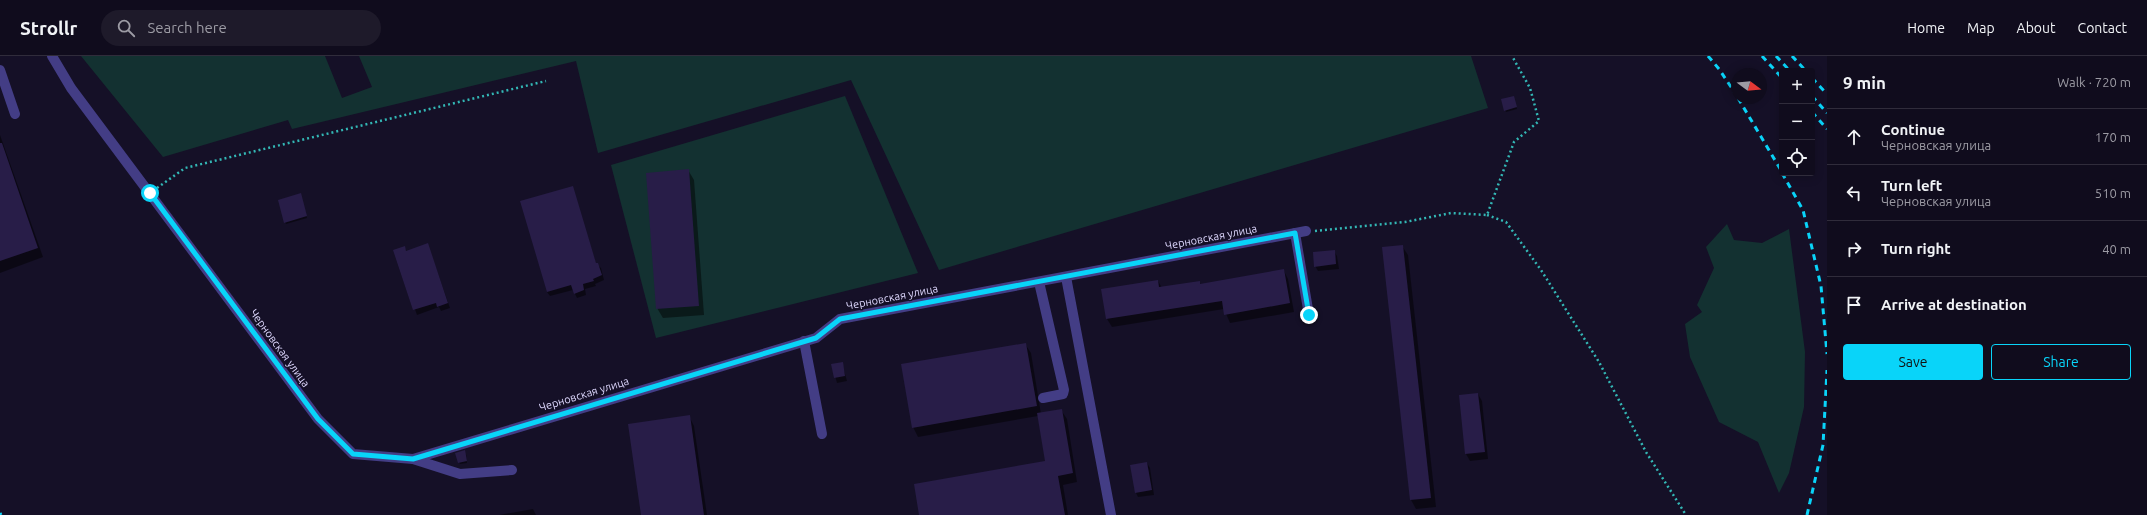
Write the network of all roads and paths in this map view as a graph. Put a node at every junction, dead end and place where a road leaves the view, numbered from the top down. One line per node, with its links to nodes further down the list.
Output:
1 (52, 56): 6 (street, Черновская улица)
2 (1512, 56): 7 (path)
3 (0, 70): 5 (street)
4 (546, 81): 6 (path)
5 (15, 114)
6 (150, 193): 16 (street, Черновская улица)
7 (1487, 215): 8 (path); 19 (path)
8 (1306, 231): 9 (street, Черновская улица)
9 (1295, 233): 10 (street, Черновская улица); 12 (street)
10 (1066, 277): 11 (street, Черновская улица); 18 (street)
11 (1039, 282): 13 (street, Черновская улица); 14 (street)
12 (1309, 315)
13 (804, 341): 15 (street); 16 (street, Черновская улица)
14 (1043, 398)
15 (822, 434)
16 (413, 459): 17 (street)
17 (512, 470)
18 (1111, 515)
19 (1686, 515)

